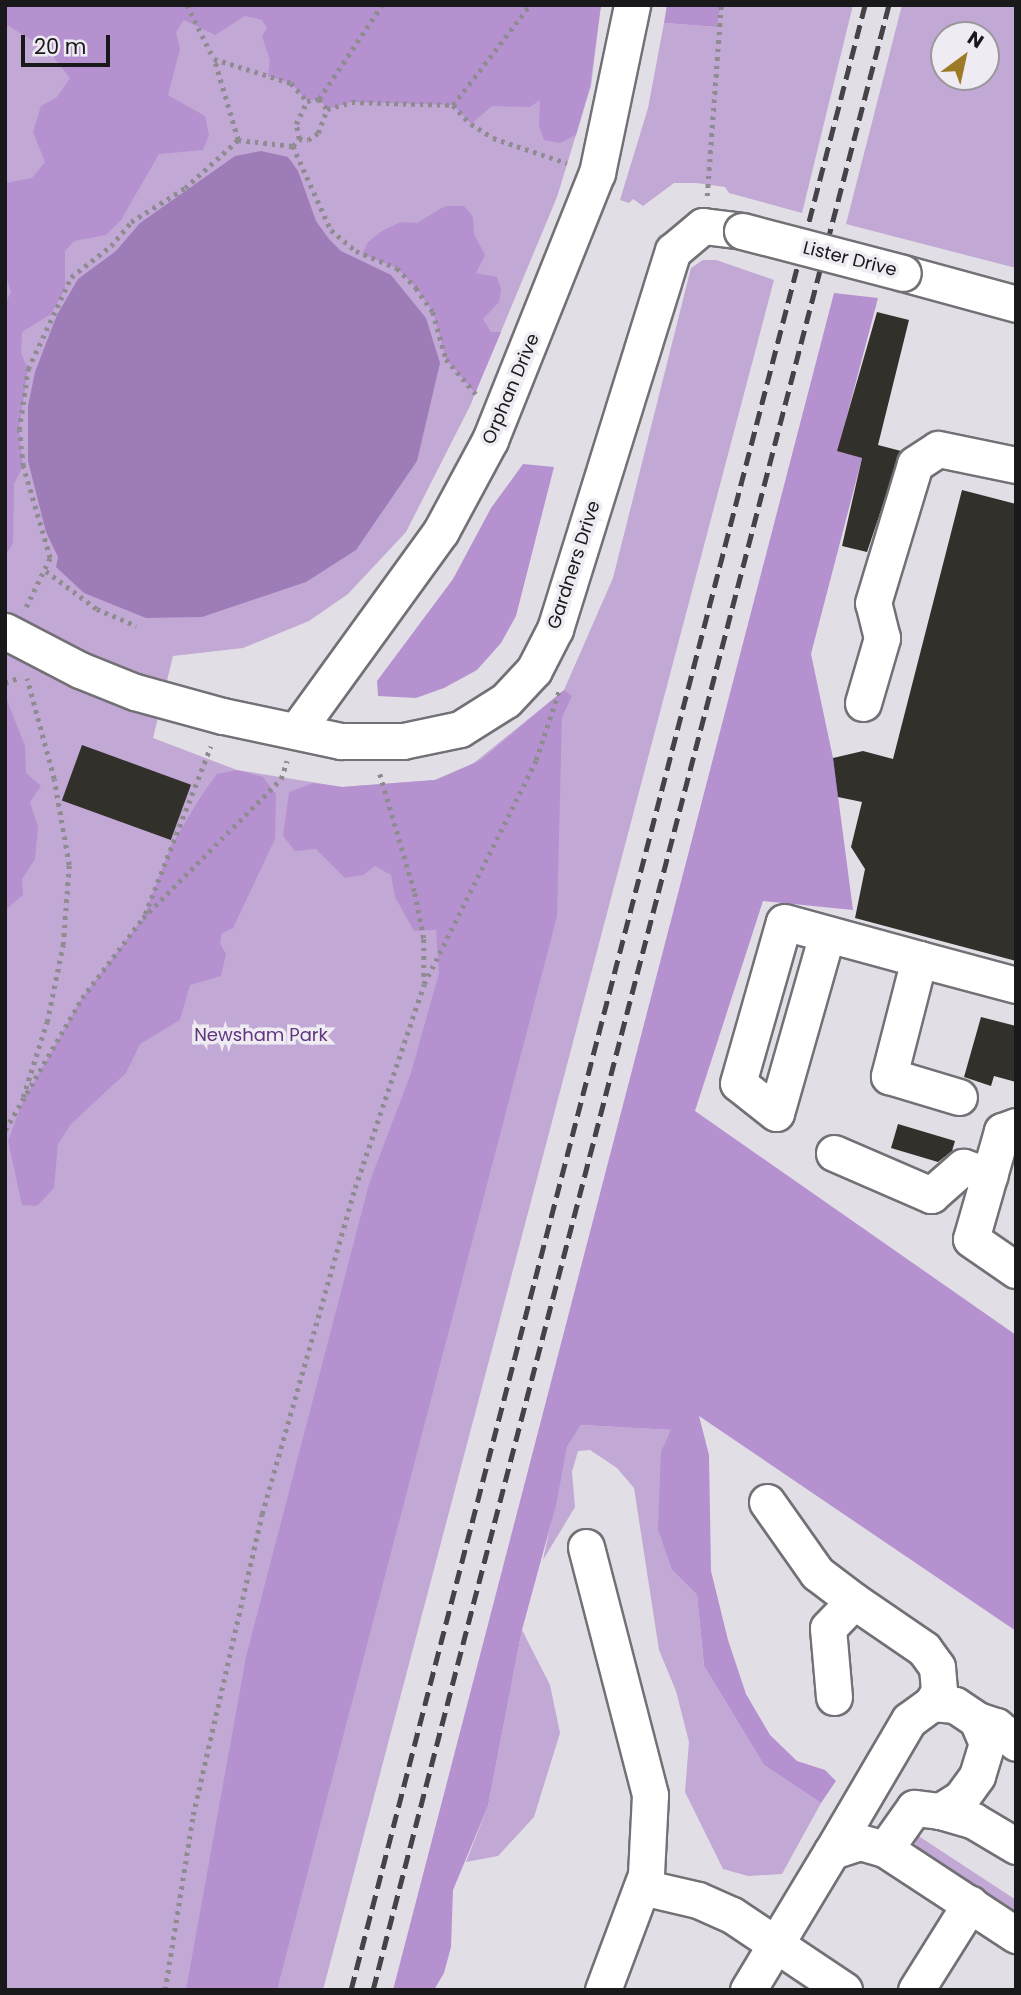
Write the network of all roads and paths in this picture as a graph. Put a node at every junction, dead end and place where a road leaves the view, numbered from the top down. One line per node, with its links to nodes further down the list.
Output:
1 (187, 5): 6 (path)
2 (382, 5): 7 (path)
3 (530, 5): 9 (path)
4 (632, 5): 15 (street, Orphan Drive)
5 (721, 5): 14 (path)
6 (214, 59): 8 (path); 12 (path)
7 (319, 99): 8 (path); 10 (path)
8 (307, 101): 11 (path)
9 (453, 105): 10 (path); 15 (path)
10 (327, 109): 11 (path)
11 (299, 139): 13 (path)
12 (238, 140): 13 (path); 20 (path)
13 (293, 146): 18 (path)
14 (711, 156)
15 (597, 173): 18 (street, Orphan Drive)
16 (687, 239): 17 (street, Lister Drive, bridge); 23 (street, Gardners Drive)
17 (1016, 304)
18 (504, 409): 27 (street, Orphan Drive)
19 (1016, 465): 25 (street)
20 (46, 571): 21 (path); 22 (path)
21 (137, 626)
22 (8, 632): 26 (street, Gardners Drive)
23 (534, 670): 28 (street, Gardners Drive); 32 (path)
24 (26, 674): 35 (path)
25 (863, 703)
26 (223, 716): 27 (street, Gardners Drive); 29 (path)
27 (297, 730): 28 (street, Gardners Drive); 29 (path)
28 (368, 742): 32 (path)
29 (143, 918): 35 (path)
30 (827, 934): 30 (street); 31 (street)
31 (919, 959): 33 (street); 34 (street)
32 (424, 984): 59 (path)
33 (1016, 985)
34 (959, 1097)
35 (21, 1105): 37 (path)
36 (1016, 1126): 39 (street)
37 (5, 1130)
38 (834, 1153): 39 (street)
39 (990, 1174): 40 (street)
40 (1016, 1270)
41 (767, 1502): 43 (street)
42 (586, 1547): 55 (street)
43 (854, 1601): 44 (street); 45 (street)
44 (834, 1697)
45 (932, 1703): 46 (street); 47 (street)
46 (977, 1720): 48 (street); 49 (street)
47 (898, 1738): 49 (street); 53 (street)
48 (1016, 1743)
49 (927, 1809): 50 (street); 52 (street)
50 (974, 1821): 51 (street); 54 (street)
51 (1016, 1846)
52 (885, 1849): 53 (street); 56 (street)
53 (832, 1852): 58 (street)
54 (1016, 1863)
55 (642, 1887): 58 (street); 60 (street)
56 (970, 1904): 57 (street); 63 (street)
57 (1016, 1935)
58 (774, 1945): 61 (street); 62 (street)
59 (165, 1990)
60 (603, 1990)
61 (748, 1990)
62 (844, 1990)
63 (916, 1990)

